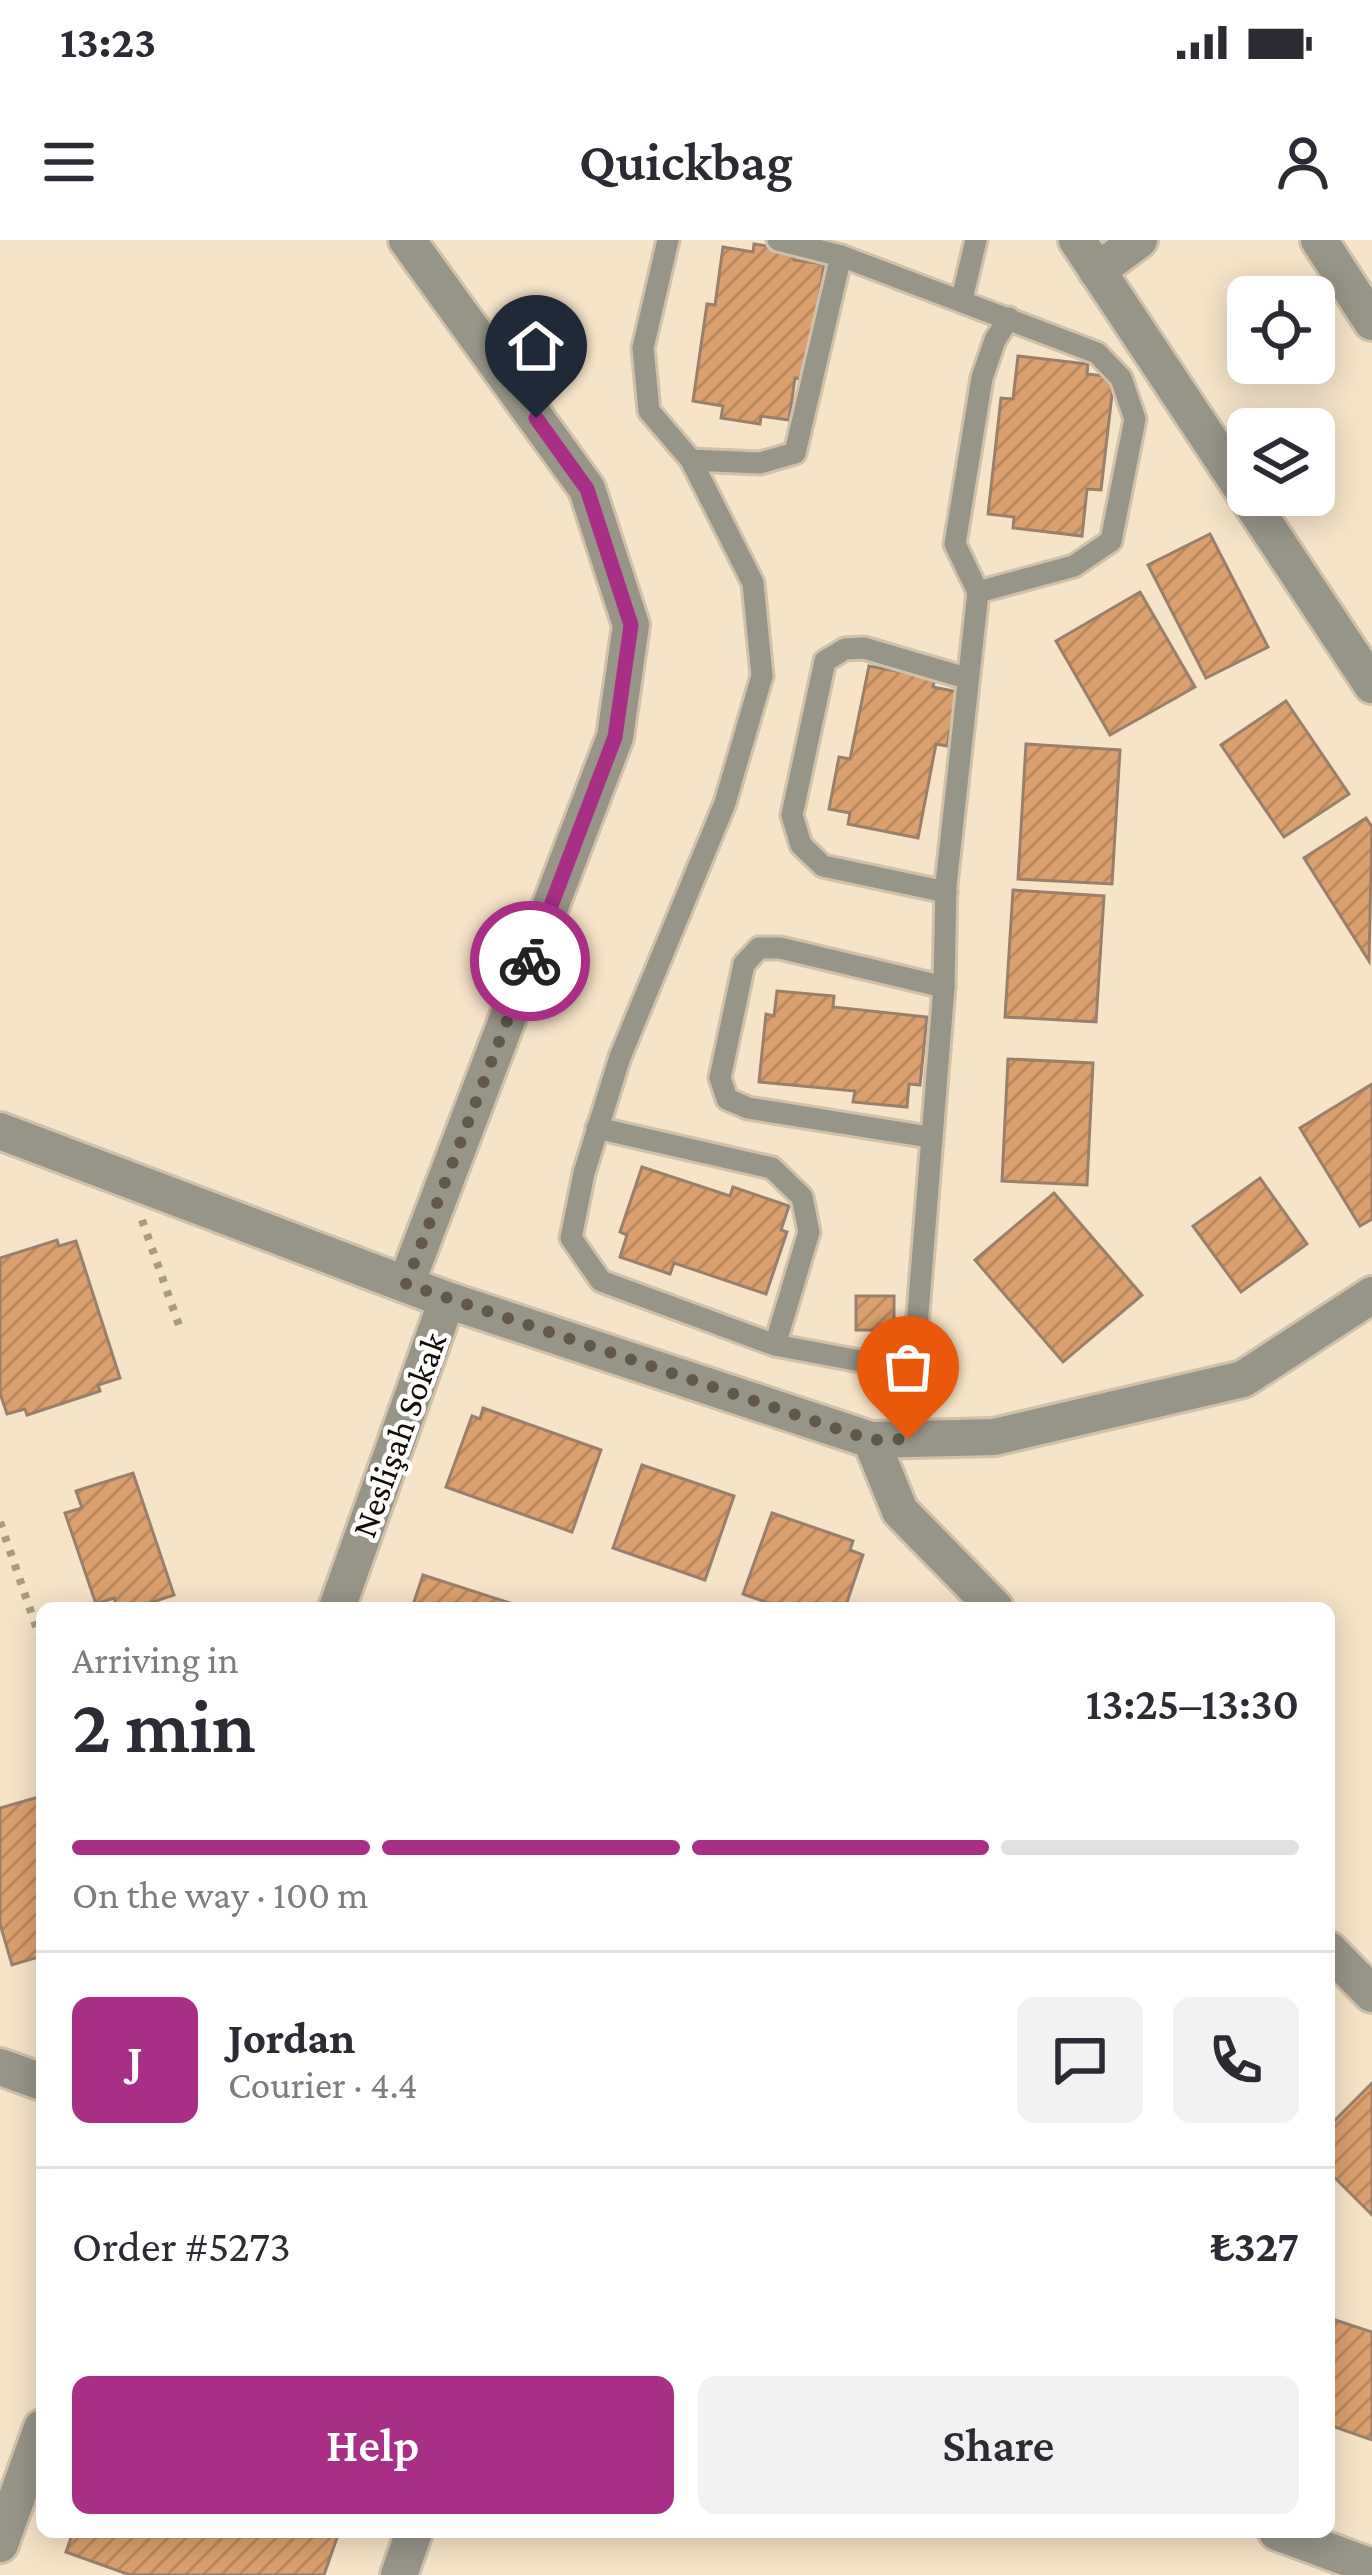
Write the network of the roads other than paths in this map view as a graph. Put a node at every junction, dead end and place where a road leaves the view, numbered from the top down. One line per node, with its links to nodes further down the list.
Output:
1 (407, 240): 21 (street, Neslişah Sokak)
2 (668, 240): 12 (lane)
3 (778, 240): 8 (lane)
4 (976, 240): 9 (lane)
5 (1139, 240): 7 (street)
6 (1318, 240): 11 (street)
7 (1087, 255): 15 (street)
8 (842, 256): 9 (lane); 12 (lane)
9 (962, 299): 10 (lane)
10 (1009, 318): 13 (lane); 13 (lane)
11 (1372, 322)
12 (691, 460): 18 (lane)
13 (978, 592): 14 (lane)
14 (966, 678): 16 (lane); 16 (lane)
15 (1372, 686)
16 (946, 892): 17 (lane)
17 (944, 987): 20 (lane); 20 (lane)
18 (598, 1129): 24 (lane); 24 (lane)
19 (0, 1131): 21 (street)
20 (929, 1137): 25 (lane)
21 (406, 1284): 23 (street, Neslişah Sokak)
22 (1372, 1295): 26 (street)
23 (447, 1300): 27 (street); 28 (street, Neslişah Sokak)
24 (775, 1345): 25 (lane)
25 (913, 1371): 26 (lane)
26 (908, 1439): 27 (street)
27 (871, 1440): 29 (street)
28 (339, 1602)
29 (989, 1602)
30 (1335, 1956): 31 (street)
31 (1372, 1994)
32 (0, 2067): 33 (street)
33 (36, 2080)
34 (36, 2445): 37 (street)
35 (412, 2538): 39 (street)
36 (1292, 2538): 38 (street)
37 (0, 2544)
38 (1372, 2567)
39 (399, 2575)

